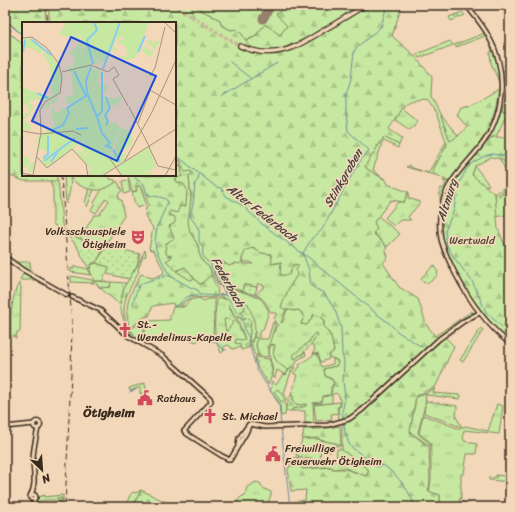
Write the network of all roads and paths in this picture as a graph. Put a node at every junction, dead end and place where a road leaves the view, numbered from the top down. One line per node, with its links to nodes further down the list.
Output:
1 (366, 5): 3 (main road)
2 (466, 5): 7 (street)
3 (240, 46)
4 (5, 257): 5 (street)
5 (68, 295)
6 (72, 297): 10 (street)
7 (476, 308): 8 (street); 9 (street)
8 (479, 313): 9 (street); 10 (street); 11 (street)
9 (475, 314): 10 (street)
10 (471, 317)
11 (510, 344)
12 (5, 426): 13 (street)
13 (33, 506)

